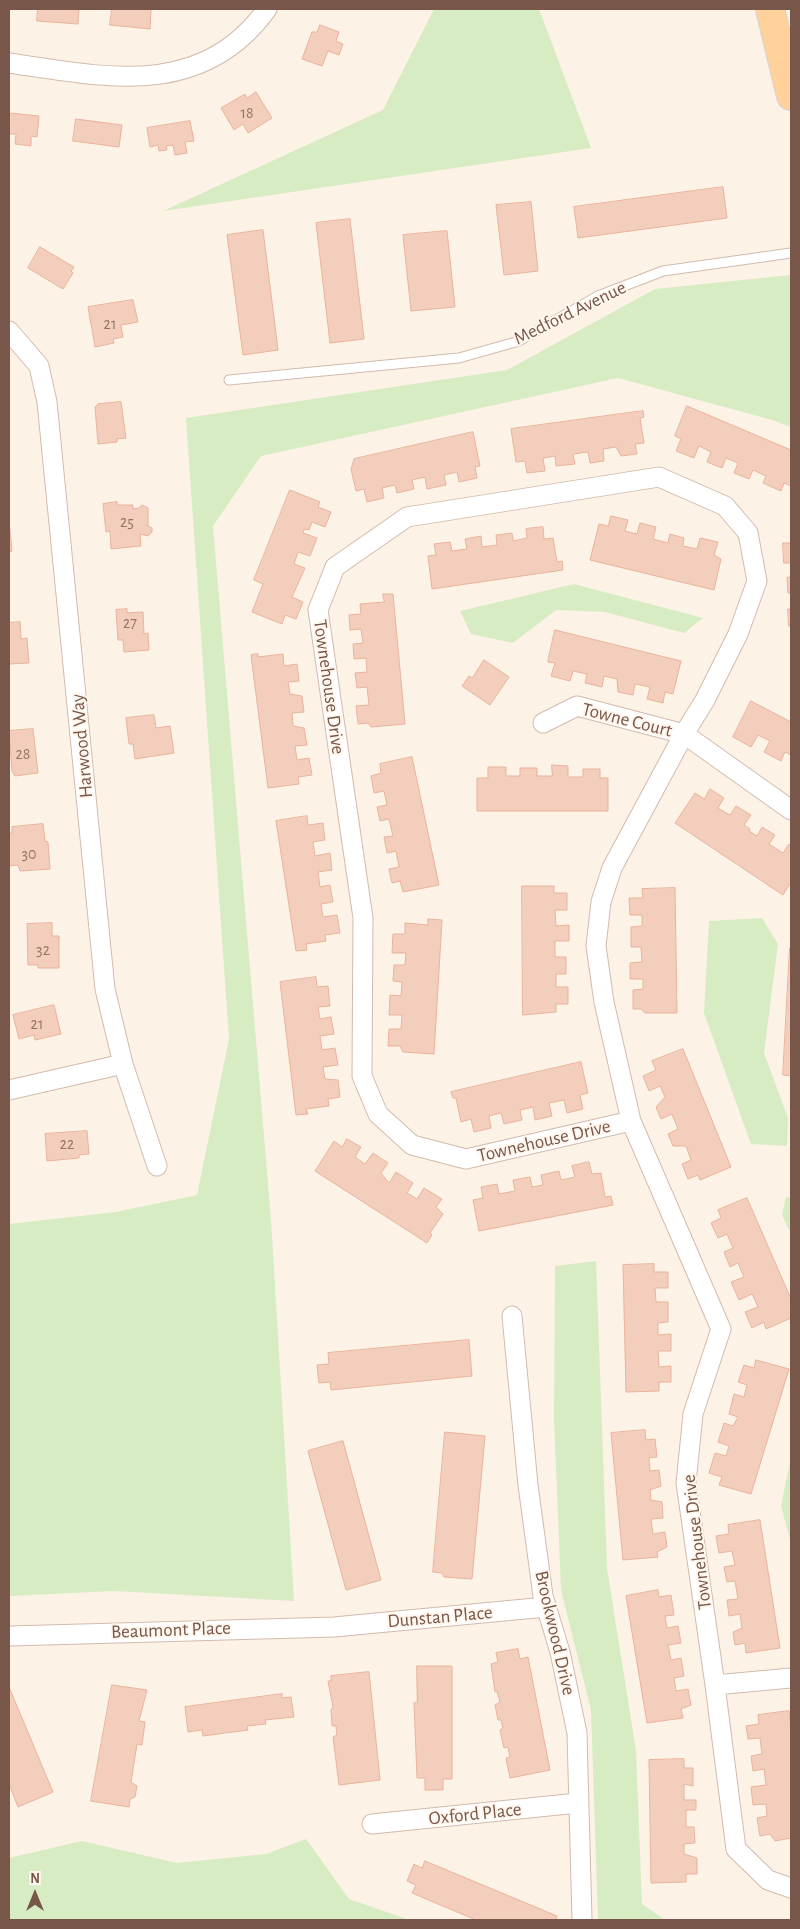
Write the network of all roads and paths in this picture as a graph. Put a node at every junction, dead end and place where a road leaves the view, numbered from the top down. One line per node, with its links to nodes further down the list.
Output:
1 (267, 9): 3 (street)
2 (770, 9): 4 (main road)
3 (9, 63)
4 (791, 96)
5 (791, 253): 7 (lane, Medford Avenue)
6 (9, 331): 11 (street, Harwood Way)
7 (229, 380)
8 (543, 723): 9 (street, Towne Court)
9 (684, 734): 10 (street); 13 (street, Townehouse Drive); 13 (street, Townehouse Drive)
10 (791, 810)
11 (123, 1064): 12 (street); 14 (street, Harwood Way)
12 (9, 1090)
13 (631, 1120): 20 (street, Townehouse Drive)
14 (157, 1166)
15 (512, 1316): 16 (street, Brookwood Drive)
16 (546, 1607): 17 (street, Dunstan Place); 21 (street, Brookwood Drive)
17 (334, 1627): 18 (street, Beaumont Place)
18 (9, 1636)
19 (791, 1678): 20 (street)
20 (716, 1686): 23 (street, Townehouse Drive)
21 (578, 1803): 22 (street, Oxford Place); 24 (street, Brookwood Drive)
22 (372, 1824)
23 (791, 1888)
24 (582, 1920)

